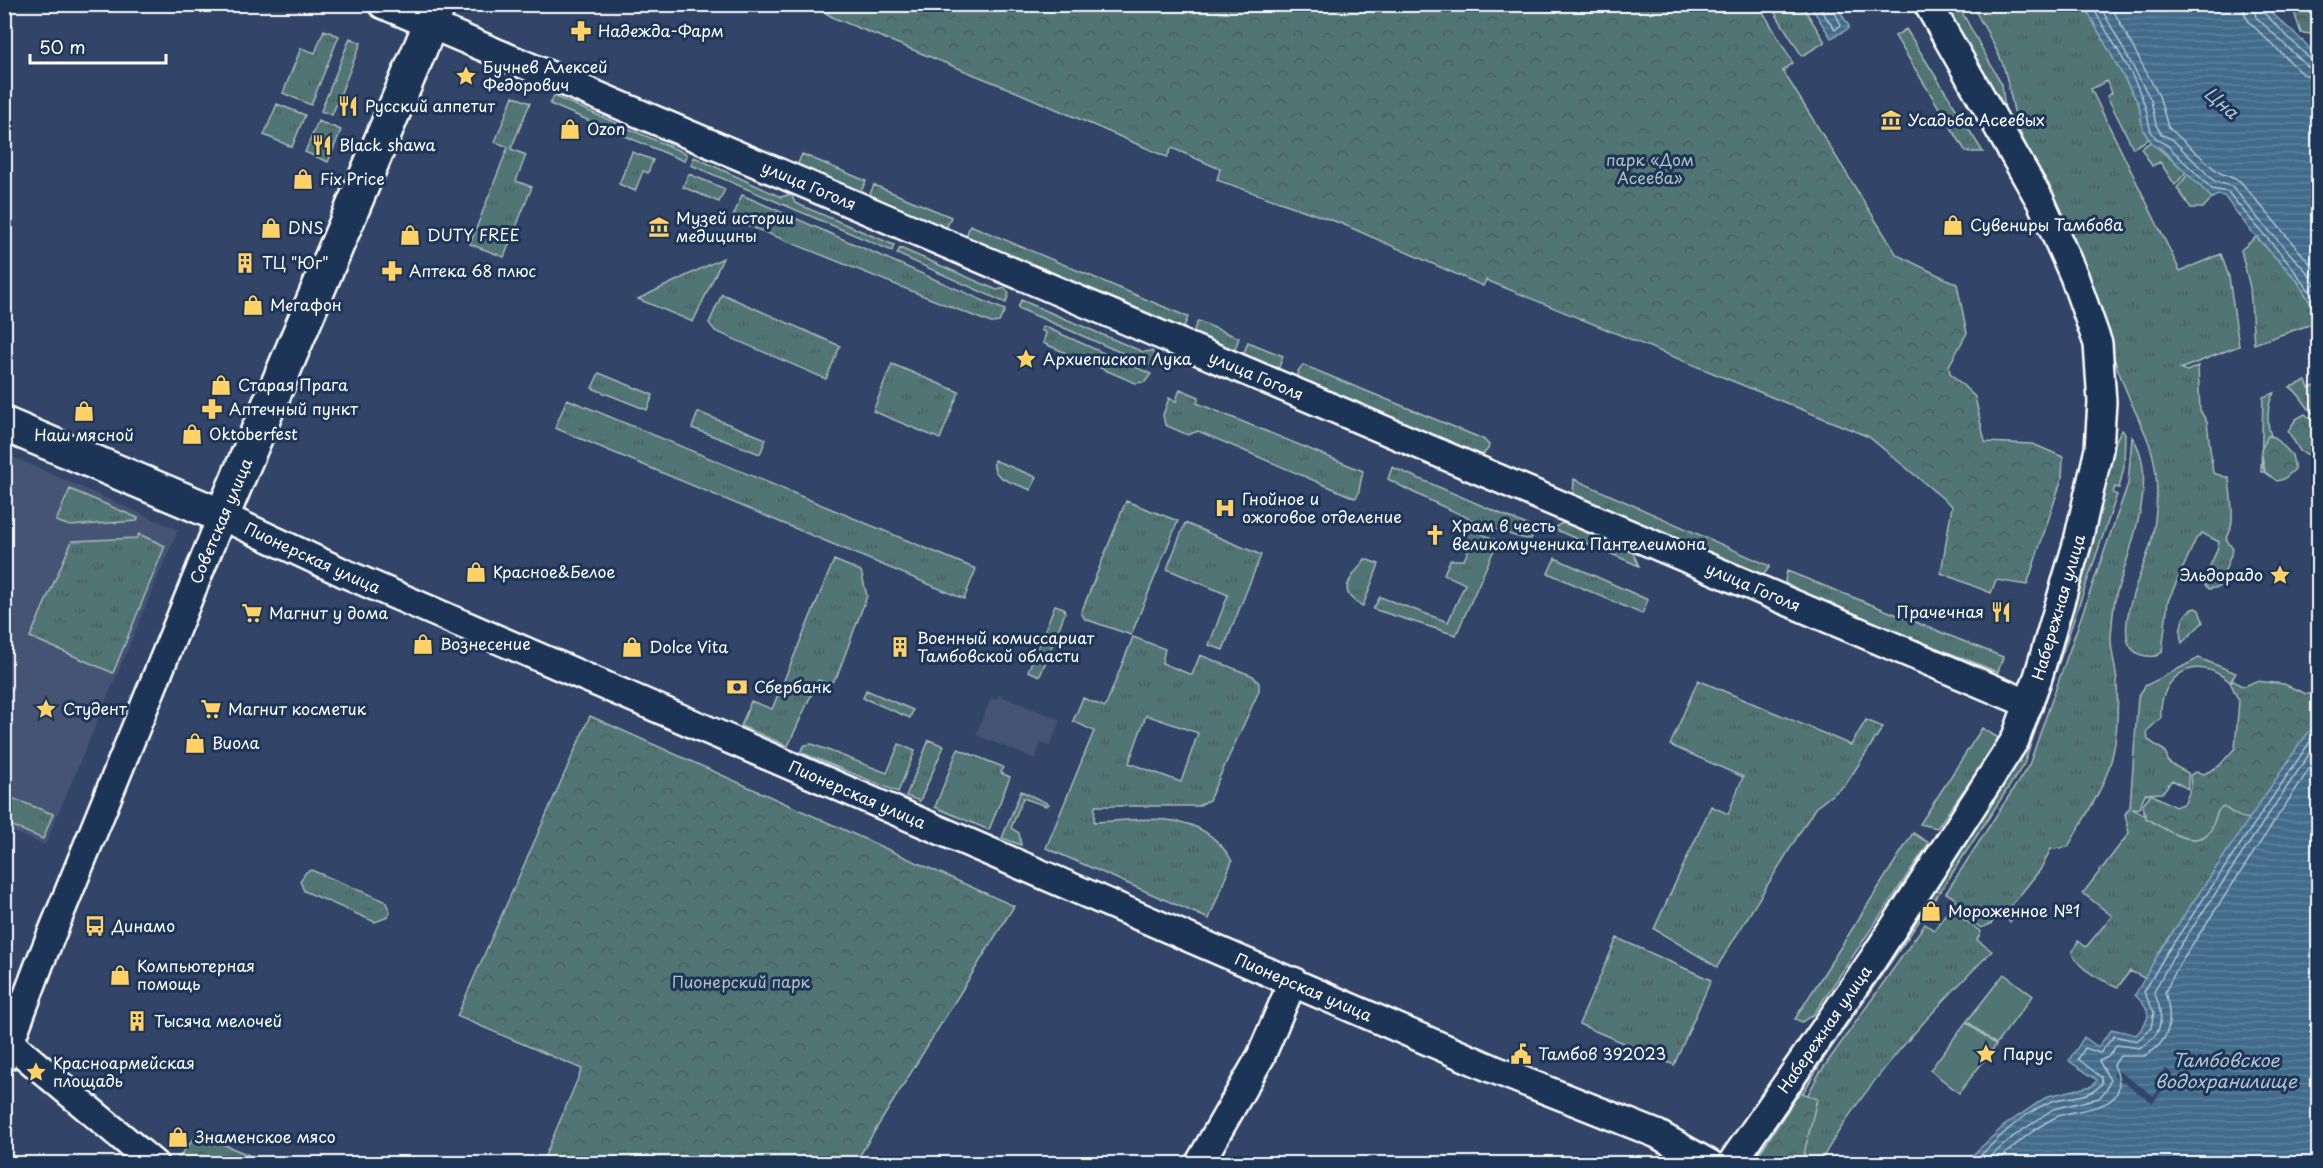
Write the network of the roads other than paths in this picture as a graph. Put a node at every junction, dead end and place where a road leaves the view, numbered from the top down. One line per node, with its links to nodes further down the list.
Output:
1 (382, 4): 3 (street, улица Гоголя)
2 (1928, 4): 6 (street, Набережная улица)
3 (435, 15): 5 (main road, Советская улица); 6 (street, улица Гоголя)
4 (4, 424): 5 (main road, Пионерская улица)
5 (222, 516): 7 (street, Пионерская улица); 8 (street, Советская улица)
6 (2029, 704): 12 (street, Набережная улица)
7 (1293, 981): 10 (street); 11 (street, Пионерская улица)
8 (7, 1046): 9 (street)
9 (154, 1164)
10 (1199, 1164)
11 (1710, 1164)
12 (1731, 1164)

